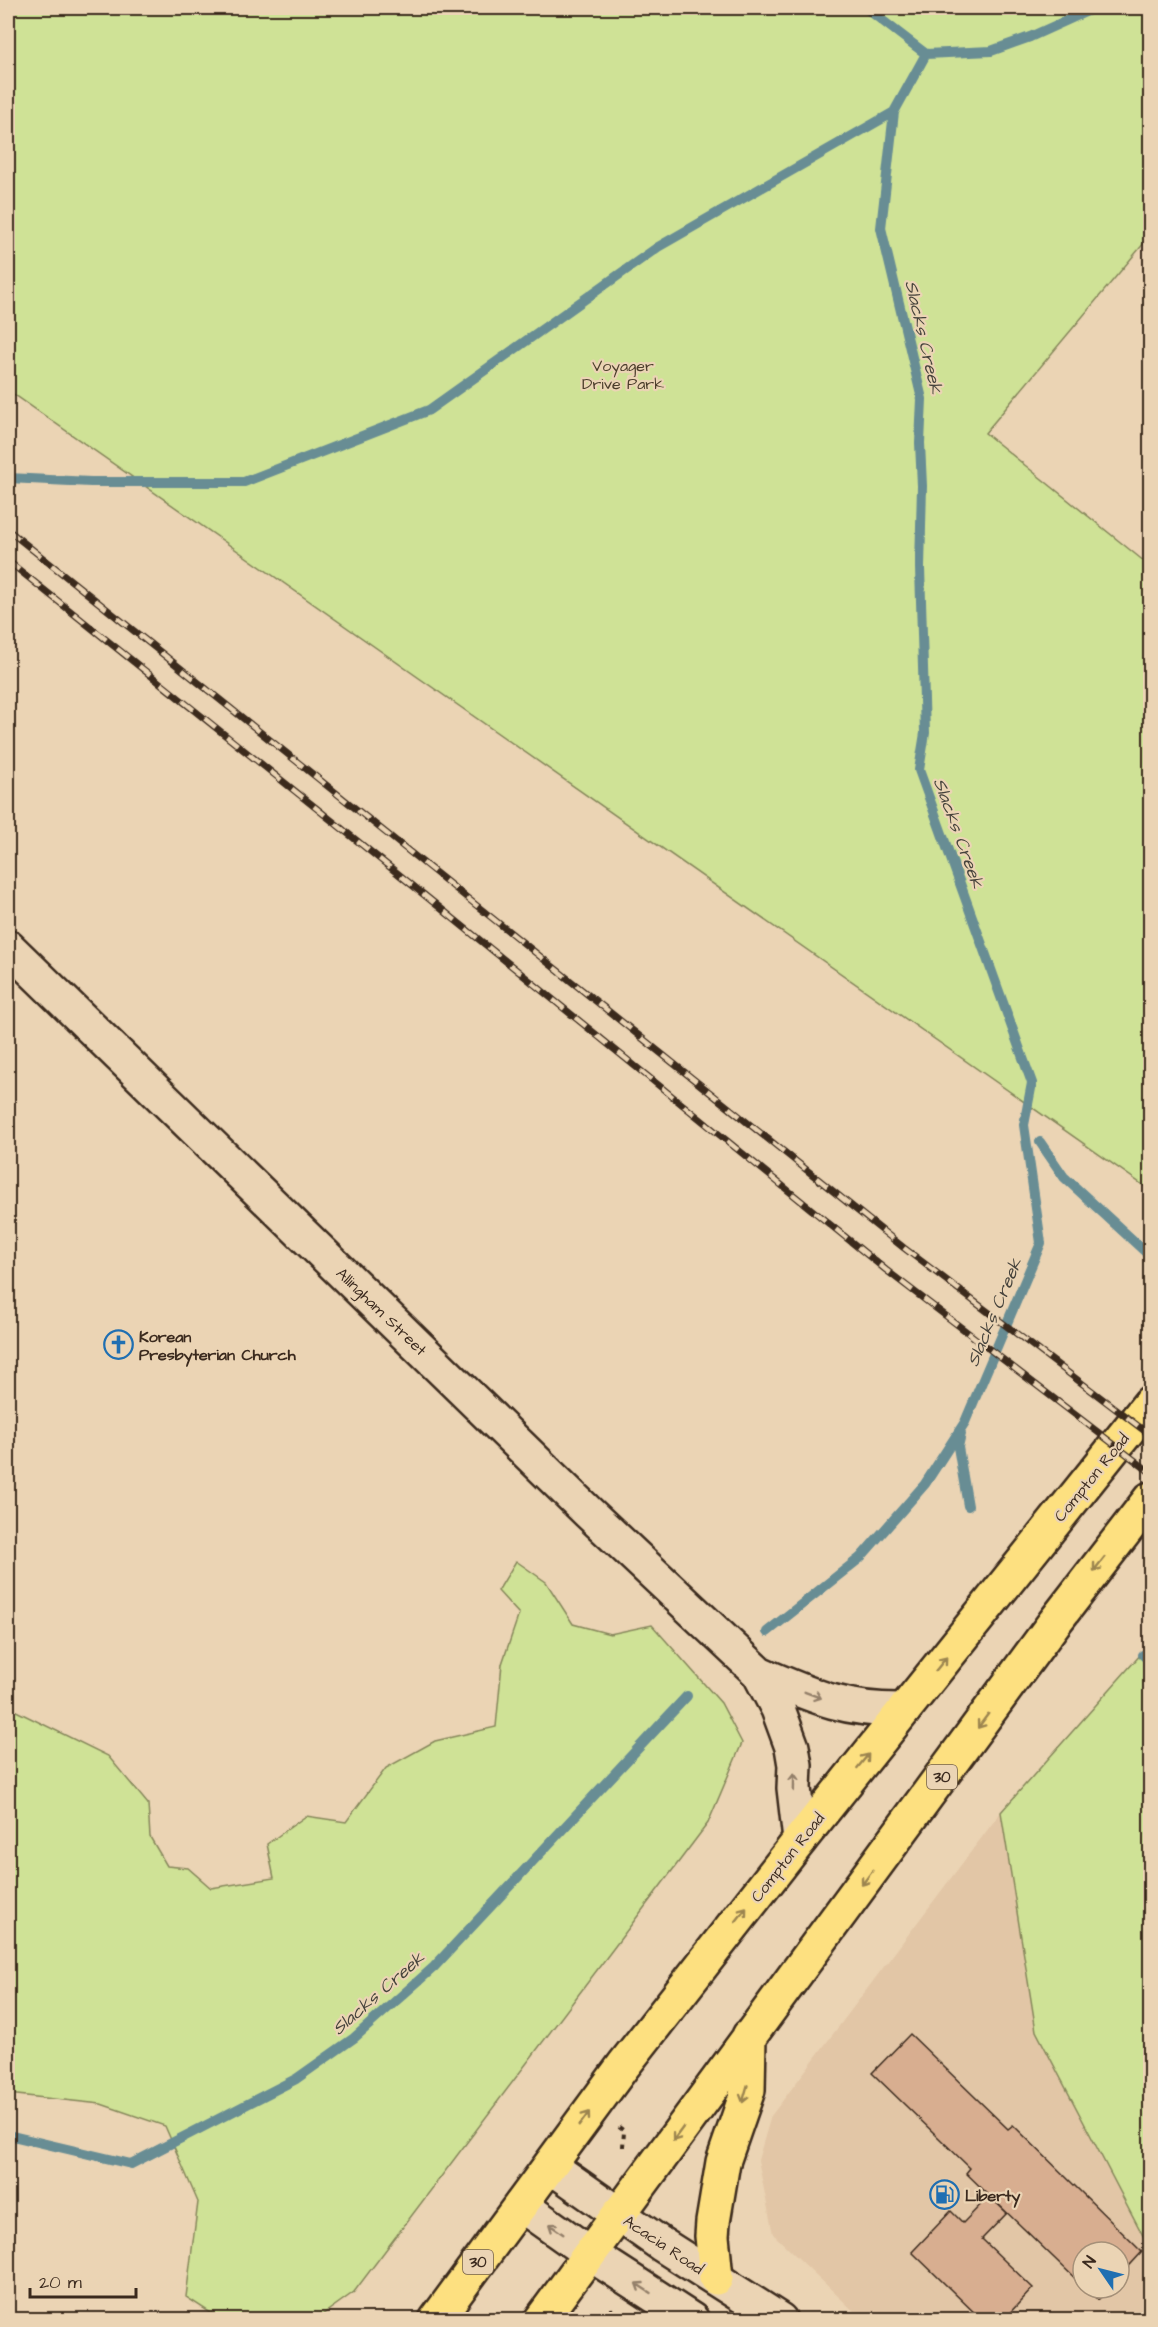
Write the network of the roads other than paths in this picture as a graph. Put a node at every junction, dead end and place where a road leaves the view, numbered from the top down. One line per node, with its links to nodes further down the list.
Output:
1 (8, 947): 4 (street, Allingham Street)
2 (1150, 1403): 5 (main road, Compton Road / 30, one-way to 2)
3 (1150, 1499): 7 (main road, 30, one-way to 7)
4 (759, 1673): 5 (street, Allingham Street, one-way to 5); 6 (street, Allingham Street, one-way to 4)
5 (904, 1710): 6 (main road, Compton Road / 30, one-way to 5)
6 (800, 1840): 8 (main road, Compton Road / 30, one-way to 6)
7 (749, 2036): 10 (main road, 30, one-way to 10); 12 (main road, one-way to 12)
8 (550, 2166): 9 (main road, Compton Road / 30); 10 (street, Acacia Road)
9 (521, 2205): 11 (street, one-way to 9); 13 (main road, Compton Road / 30)
10 (619, 2214): 11 (main road, 30); 12 (street, Acacia Road)
11 (590, 2254): 14 (main road, 30); 15 (street, one-way to 11)
12 (716, 2278): 16 (street, Acacia Road)
13 (436, 2319)
14 (541, 2319)
15 (692, 2319)
16 (780, 2319)

